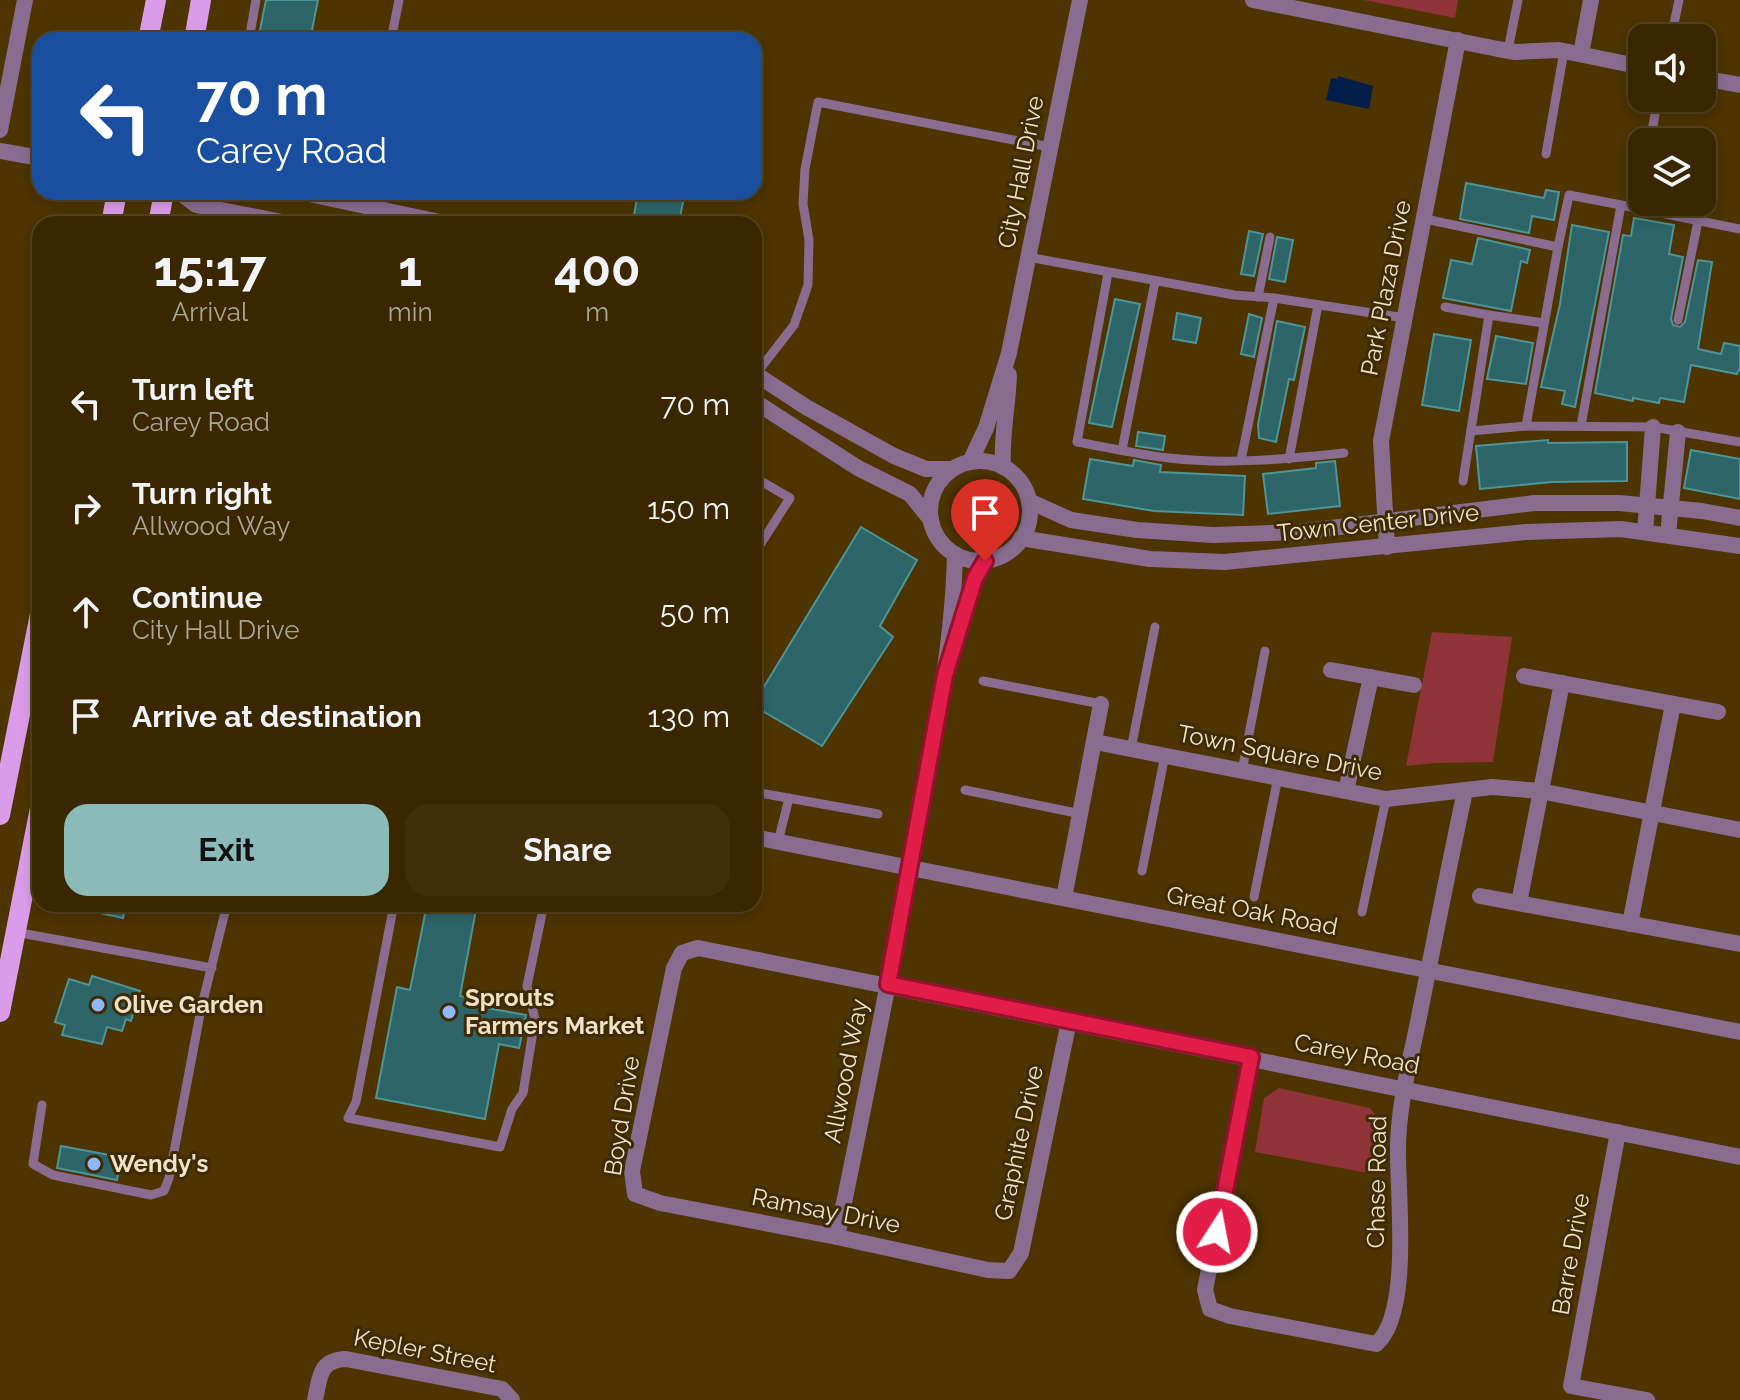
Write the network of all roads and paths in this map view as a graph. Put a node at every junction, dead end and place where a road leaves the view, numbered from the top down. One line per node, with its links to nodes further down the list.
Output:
1 (25, 0): 22 (street)
2 (156, 0): 12 (main road)
3 (201, 0): 13 (main road)
4 (256, 0): 14 (lane)
5 (399, 0): 15 (lane)
6 (1080, 0): 23 (street, City Hall Drive)
7 (1253, 0): 16 (street)
8 (1518, 0): 17 (lane)
9 (1591, 0): 18 (street)
10 (1679, 0): 11 (lane)
11 (1674, 24)
12 (150, 32)
13 (195, 32)
14 (250, 32)
15 (393, 32)
16 (1458, 40): 17 (street); 32 (street, Park Plaza Drive)
17 (1508, 50): 18 (street)
18 (1572, 53): 19 (street); 25 (lane)
19 (1628, 64)
20 (1716, 81): 21 (street)
21 (1740, 85)
22 (0, 130)
23 (1050, 147): 37 (street, City Hall Drive); 49 (lane)
24 (0, 151): 26 (street)
25 (1546, 154)
26 (32, 157)
27 (189, 200): 30 (street)
28 (366, 200): 31 (street)
29 (1621, 205): 33 (lane); 36 (lane); 53 (lane)
30 (252, 216)
31 (421, 216)
32 (1425, 219): 36 (lane); 45 (street, Park Plaza Drive)
33 (1698, 221): 34 (lane); 46 (lane)
34 (1740, 229)
35 (1270, 237): 40 (lane)
36 (1558, 247): 47 (lane)
37 (1028, 257): 38 (lane); 48 (street, City Hall Drive)
38 (1108, 273): 39 (lane); 58 (lane)
39 (1155, 282): 40 (lane); 58 (lane)
40 (1258, 297): 41 (lane)
41 (1274, 298): 42 (lane); 61 (lane)
42 (1318, 305): 45 (lane); 60 (lane)
43 (1445, 307): 44 (lane)
44 (1489, 315): 47 (lane); 55 (lane)
45 (1405, 318): 72 (street, Park Plaza Drive)
46 (1678, 320)
47 (1544, 323): 52 (lane)
48 (1009, 353): 62 (street, City Hall Drive); 63 (street, City Hall Drive)
49 (762, 366)
50 (762, 379): 64 (street)
51 (762, 406): 71 (street)
52 (1526, 426): 53 (lane); 55 (lane)
53 (1581, 426): 54 (lane)
54 (1653, 427): 56 (lane); 68 (street)
55 (1471, 431): 65 (lane)
56 (1678, 432): 57 (lane); 69 (street)
57 (1740, 442)
58 (1122, 450): 61 (lane)
59 (1344, 453): 60 (lane)
60 (1289, 459): 61 (lane)
61 (1241, 460)
62 (970, 462): 63 (street); 64 (street)
63 (1003, 467): 67 (street, Town Center Drive)
64 (952, 469): 71 (street)
65 (1463, 481)
66 (762, 482): 76 (lane)
67 (1029, 501): 72 (street, Town Center Drive); 75 (street)
68 (1648, 505): 69 (street, Town Center Drive); 72 (street, Town Center Drive); 73 (street)
69 (1670, 508): 70 (street, Town Center Drive); 74 (street)
70 (1740, 518)
71 (931, 520): 79 (street)
72 (1385, 522): 78 (street, Park Plaza Drive)
73 (1645, 532): 74 (street, Town Center Drive); 78 (street, Town Center Drive)
74 (1668, 535): 77 (street, Town Center Drive)
75 (1021, 538): 78 (street, Town Center Drive); 80 (street)
76 (762, 541)
77 (1740, 546)
78 (1387, 547)
79 (955, 554): 80 (street); 85 (street)
80 (985, 561): 85 (street)
81 (1155, 627): 95 (lane)
82 (1265, 651): 97 (lane)
83 (32, 654): 109 (main road)
84 (1331, 670): 87 (street)
85 (945, 675): 114 (street)
86 (1524, 676): 89 (street)
87 (1371, 677): 90 (street); 100 (street)
88 (983, 681): 91 (lane)
89 (1562, 683): 92 (street); 102 (street)
90 (1414, 685)
91 (1101, 704): 94 (street)
92 (1673, 704): 93 (street); 106 (street)
93 (1718, 712)
94 (1095, 742): 95 (street, Town Square Drive); 108 (street)
95 (1131, 749): 96 (street, Town Square Drive)
96 (1165, 755): 97 (street, Town Square Drive); 115 (lane)
97 (1242, 771): 98 (street, Town Square Drive)
98 (1278, 777): 100 (street, Town Square Drive); 117 (lane)
99 (965, 790): 108 (lane)
100 (1346, 791): 105 (street, Town Square Drive)
101 (1465, 791): 102 (street, Town Square Drive); 105 (street, Town Square Drive); 129 (street, Chase Road)
102 (1540, 791): 106 (street, Town Square Drive); 119 (street)
103 (762, 793): 104 (lane)
104 (789, 798): 107 (lane); 113 (lane)
105 (1386, 799): 123 (lane)
106 (1653, 812): 110 (street, Town Square Drive); 124 (street)
107 (878, 814)
108 (1081, 814): 118 (street)
109 (0, 815)
110 (1740, 830)
111 (32, 839): 125 (main road)
112 (762, 839): 113 (street, Great Oak Road)
113 (778, 842): 114 (street, Great Oak Road)
114 (911, 867): 118 (street, Great Oak Road); 130 (street, Allwood Way)
115 (1142, 871)
116 (1480, 896): 119 (street)
117 (1254, 897)
118 (1064, 898): 129 (street, Great Oak Road)
119 (1519, 903): 124 (street)
120 (225, 912): 128 (lane)
121 (392, 912): 122 (lane)
122 (542, 912)
123 (1362, 912)
124 (1630, 924): 126 (street)
125 (8, 931): 128 (lane); 131 (main road)
126 (1740, 944)
127 (682, 953): 130 (street, Carey Road); 139 (street, Boyd Drive)
128 (212, 968): 136 (lane)
129 (1428, 970): 133 (street, Great Oak Road); 135 (street, Chase Road)
130 (888, 984): 132 (street, Carey Road); 140 (street, Allwood Way)
131 (0, 1012)
132 (1069, 1021): 134 (street, Carey Road); 141 (street, Graphite Drive)
133 (1740, 1032)
134 (1251, 1057): 135 (street, Carey Road); 135 (street, Chase Road)
135 (1405, 1089): 137 (street, Carey Road)
136 (42, 1105)
137 (1618, 1132): 138 (street, Carey Road); 144 (street, Barre Drive)
138 (1740, 1157)
139 (635, 1194): 140 (street, Ramsay Drive)
140 (837, 1237): 141 (street, Ramsay Drive)
141 (1009, 1271)
142 (315, 1400): 143 (street, Kepler Street)
143 (512, 1400)
144 (1647, 1400)

